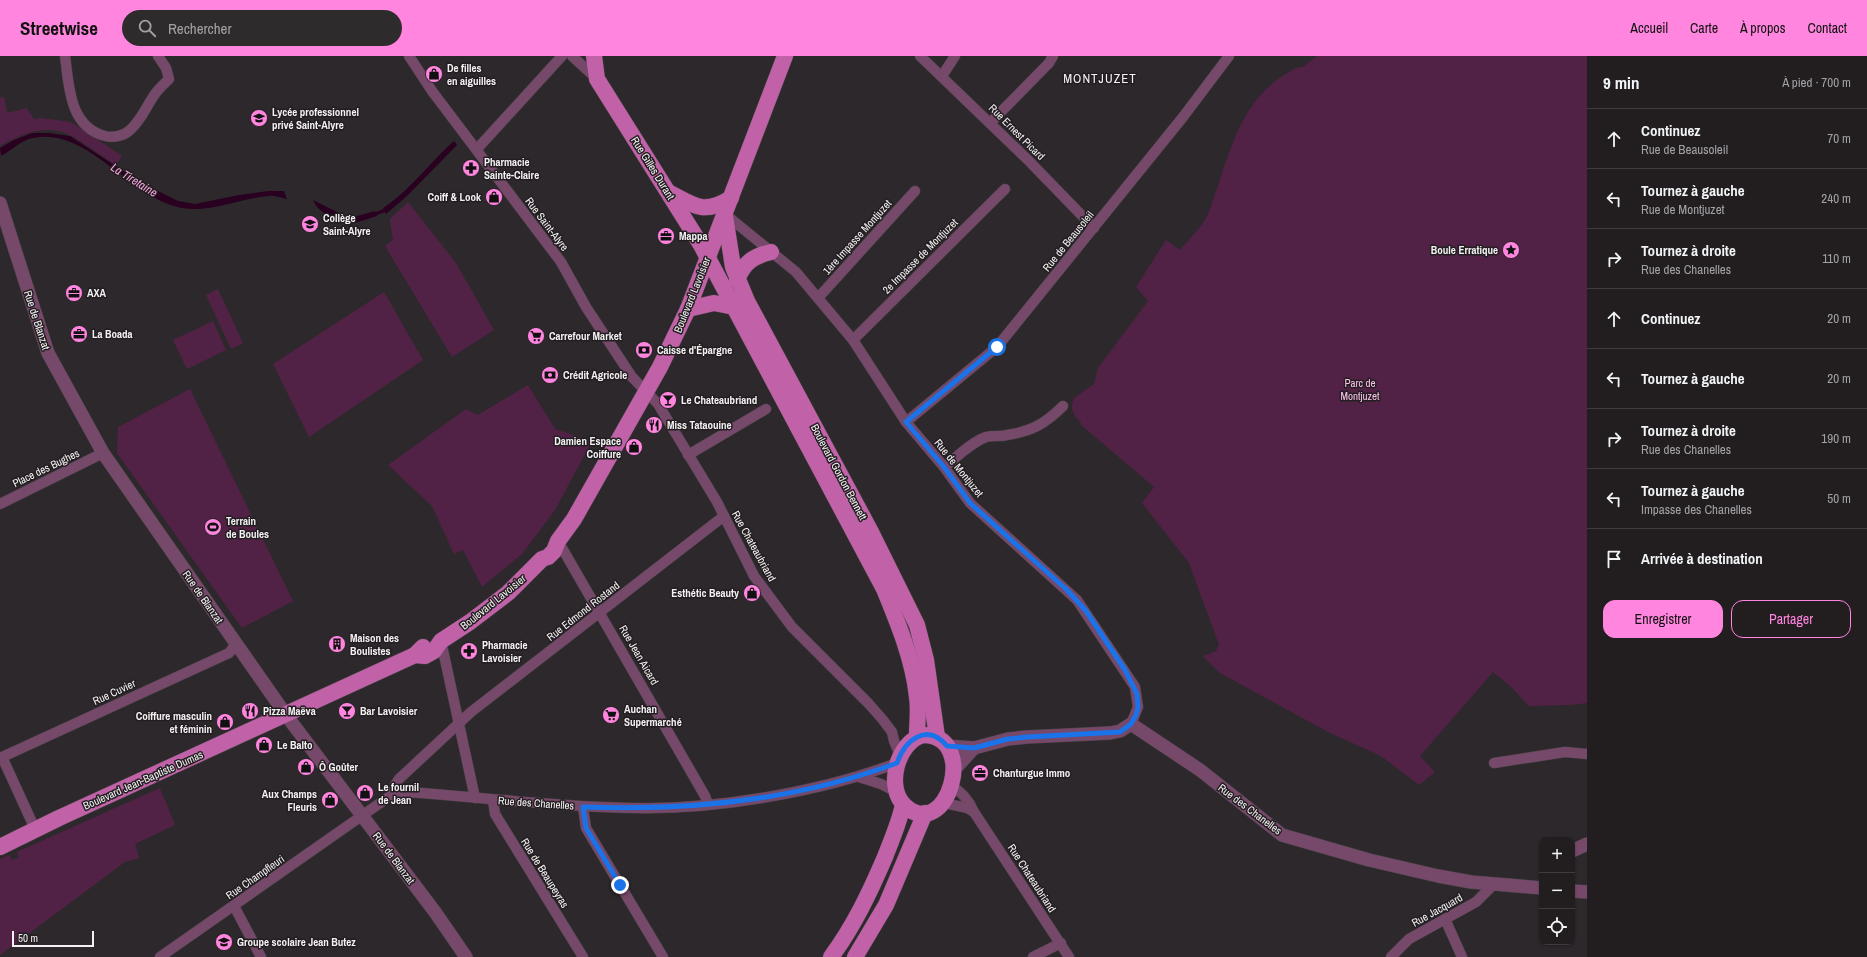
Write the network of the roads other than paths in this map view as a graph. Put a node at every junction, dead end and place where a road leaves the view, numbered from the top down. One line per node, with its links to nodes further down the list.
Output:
1 (65, 56): 2 (street)
2 (158, 56)
3 (409, 56): 15 (street, Rue Saint-Alyre)
4 (562, 56): 15 (street)
5 (572, 56): 13 (street, Rue Gilles Durant)
6 (594, 56): 13 (main road, Rue Gilles Durant)
7 (785, 56): 19 (main road, Boulevard Lavoisier)
8 (920, 56): 12 (street, Rue Ernest Picard)
9 (955, 56): 12 (street)
10 (1053, 56): 14 (street)
11 (1229, 56): 22 (street, Rue de Beausoleil)
12 (942, 76): 14 (street, Rue Ernest Picard)
13 (597, 79): 18 (main road, Rue Gilles Durant)
14 (990, 123): 22 (street, Rue Ernest Picard)
15 (477, 150): 30 (street, Rue Saint-Alyre)
16 (1005, 189): 29 (street, 2e Impasse de Montjuzet)
17 (915, 191): 26 (street, 1ère Impasse Montjuzet)
18 (670, 193): 19 (main road); 24 (main road, Rue Gilles Durant)
19 (731, 198): 21 (main road, Boulevard Lavoisier)
20 (0, 203): 34 (street, Rue de Blanzat)
21 (725, 214): 23 (street, Rue de Montjuzet); 24 (main road, Boulevard Lavoisier); 25 (main road, Boulevard Gordon Bennett)
22 (1094, 228): 33 (street, Rue de Beausoleil)
23 (771, 252): 25 (main road); 26 (street, Rue de Montjuzet)
24 (708, 258): 27 (main road, Boulevard Gordon Bennett); 28 (main road, Boulevard Lavoisier)
25 (737, 280): 48 (main road, Boulevard Gordon Bennett)
26 (818, 298): 29 (street, Rue de Montjuzet)
27 (734, 307): 28 (main road); 47 (main road, Boulevard Gordon Bennett)
28 (688, 309): 30 (main road, Boulevard Lavoisier)
29 (853, 340): 33 (street, Rue de Montjuzet)
30 (646, 391): 35 (street, Rue Chateaubriand); 39 (main road, Boulevard Lavoisier)
31 (1063, 406): 36 (street)
32 (766, 409): 35 (street)
33 (906, 422): 36 (street, Rue de Montjuzet)
34 (103, 453): 37 (street, Place des Bughes); 42 (street, Rue de Blanzat)
35 (688, 455): 38 (street, Rue Chateaubriand)
36 (944, 467): 45 (street, Rue de Montjuzet)
37 (0, 504)
38 (724, 516): 40 (street, Rue Edmond Rostand); 46 (street, Rue Chateaubriand)
39 (558, 541): 40 (street, Rue Jean Aicard); 41 (main road, Boulevard Lavoisier)
40 (600, 612): 44 (street, Rue Edmond Rostand); 61 (street, Rue Jean Aicard)
41 (441, 641): 43 (main road, Boulevard Lavoisier); 44 (street)
42 (236, 644): 43 (street, Rue de Blanzat); 51 (street, Rue Cuvier)
43 (286, 715): 65 (street, Rue de Blanzat); 66 (main road, Boulevard Jean-Baptiste Dumas)
44 (459, 722): 56 (street, Rue Edmond Rostand); 57 (street)
45 (1131, 724): 49 (street); 70 (street, Rue des Chanelles)
46 (892, 732): 47 (street, Rue Chateaubriand); 52 (street, Rue Chateaubriand)
47 (914, 739): 48 (main road); 52 (main road)
48 (942, 742): 49 (street); 55 (main road)
49 (974, 748): 55 (street)
50 (1587, 754): 53 (street)
51 (1, 757): 66 (street)
52 (899, 759): 54 (street, Rue des Chanelles); 58 (main road)
53 (1494, 763)
54 (857, 777): 58 (street, Rue des Chanelles); 61 (street, Rue des Chanelles)
55 (953, 777): 60 (main road); 63 (street, Rue Chateaubriand)
56 (393, 794): 57 (street, Rue des Chanelles); 65 (street)
57 (475, 798): 59 (street, Rue des Chanelles)
58 (900, 799): 64 (main road); 82 (main road)
59 (493, 800): 62 (street, Rue des Chanelles); 80 (street, Rue de Beaupeyras)
60 (944, 803): 63 (street); 64 (main road)
61 (708, 804): 62 (street, Rue des Chanelles)
62 (583, 807): 81 (street)
63 (974, 812): 76 (street, Rue Chateaubriand)
64 (925, 813): 83 (main road)
65 (363, 816): 74 (street, Rue Champfleuri); 79 (street, Rue de Blanzat)
66 (36, 831): 68 (main road, Boulevard Jean-Baptiste Dumas)
67 (1587, 844): 69 (street)
68 (0, 847)
69 (1575, 850)
70 (1495, 883): 71 (street, Rue des Chanelles); 75 (street, Rue Jacquard)
71 (1539, 888)
72 (1575, 891): 73 (street)
73 (1587, 892)
74 (234, 906): 77 (street, Rue Champfleuri); 78 (street)
75 (1445, 919): 86 (street, Rue Jacquard); 87 (street)
76 (1061, 943): 84 (street); 85 (street, Rue Chateaubriand)
77 (160, 957)
78 (261, 957)
79 (466, 957)
80 (583, 957)
81 (663, 957)
82 (831, 957)
83 (855, 957)
84 (1033, 957)
85 (1069, 957)
86 (1391, 957)
87 (1462, 957)

